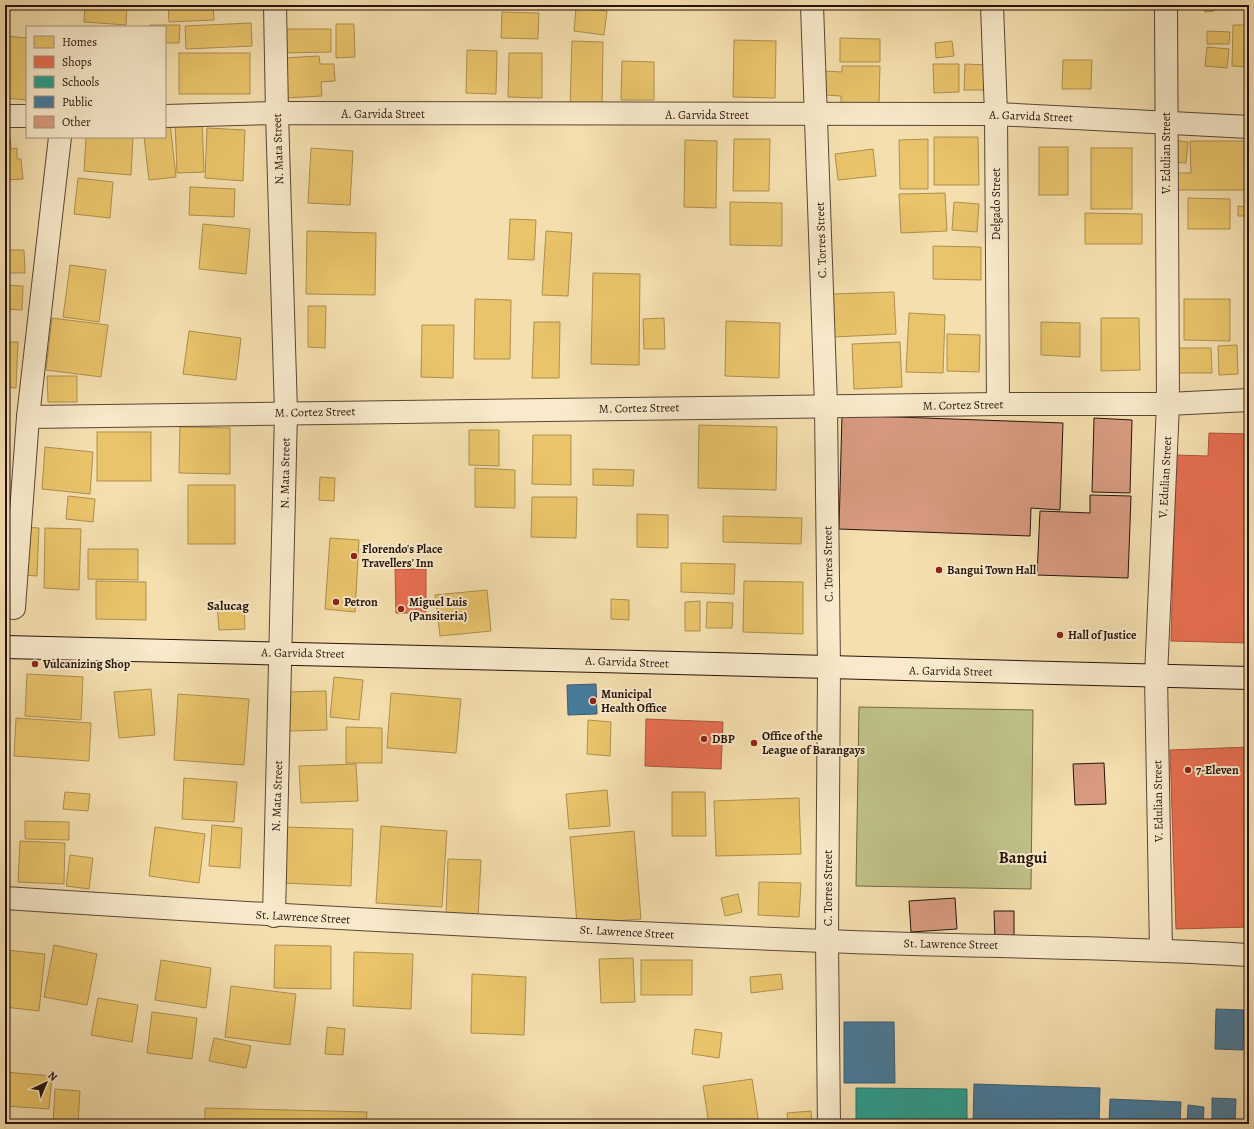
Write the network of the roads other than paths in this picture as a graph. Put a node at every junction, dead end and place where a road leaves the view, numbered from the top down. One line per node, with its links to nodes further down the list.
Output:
1 (276, 5): 5 (street, N. Mata Street)
2 (812, 5): 7 (street, C. Torres Street)
3 (992, 5): 6 (street, Delgado Street)
4 (1166, 5): 11 (street, V. Edulian Street)
5 (277, 113): 7 (street, A. Garvida Street); 10 (street, A. Garvida Street); 18 (street, N. Mata Street)
6 (996, 114): 7 (street, A. Garvida Street); 11 (street, A. Garvida Street); 15 (street, Delgado Street)
7 (817, 115): 17 (street, C. Torres Street)
8 (5, 116): 9 (street)
9 (26, 116)
10 (166, 116)
11 (1166, 122): 12 (street, A. Garvida Street); 16 (street, V. Edulian Street)
12 (1249, 127)
13 (60, 138): 19 (street)
14 (1249, 400): 16 (street, M. Cortez Street)
15 (998, 404): 16 (street, M. Cortez Street); 17 (street, M. Cortez Street)
16 (1168, 404): 24 (street, V. Edulian Street)
17 (826, 406): 18 (street, M. Cortez Street); 23 (street, C. Torres Street)
18 (286, 412): 19 (street, M. Cortez Street); 22 (street, N. Mata Street)
19 (28, 417): 20 (street)
20 (14, 608)
21 (5, 647): 22 (street, A. Garvida Street)
22 (281, 653): 23 (street, A. Garvida Street); 27 (street, N. Mata Street)
23 (829, 668): 24 (street, A. Garvida Street); 28 (street, C. Torres Street)
24 (1156, 676): 25 (street, A. Garvida Street); 29 (street, V. Edulian Street)
25 (1249, 678)
26 (5, 898): 27 (street, St. Lawrence Street)
27 (274, 916): 28 (street, St. Lawrence Street)
28 (827, 942): 29 (street, St. Lawrence Street); 31 (street, C. Torres Street)
29 (1161, 950): 30 (street, St. Lawrence Street)
30 (1249, 954)
31 (829, 1124)

